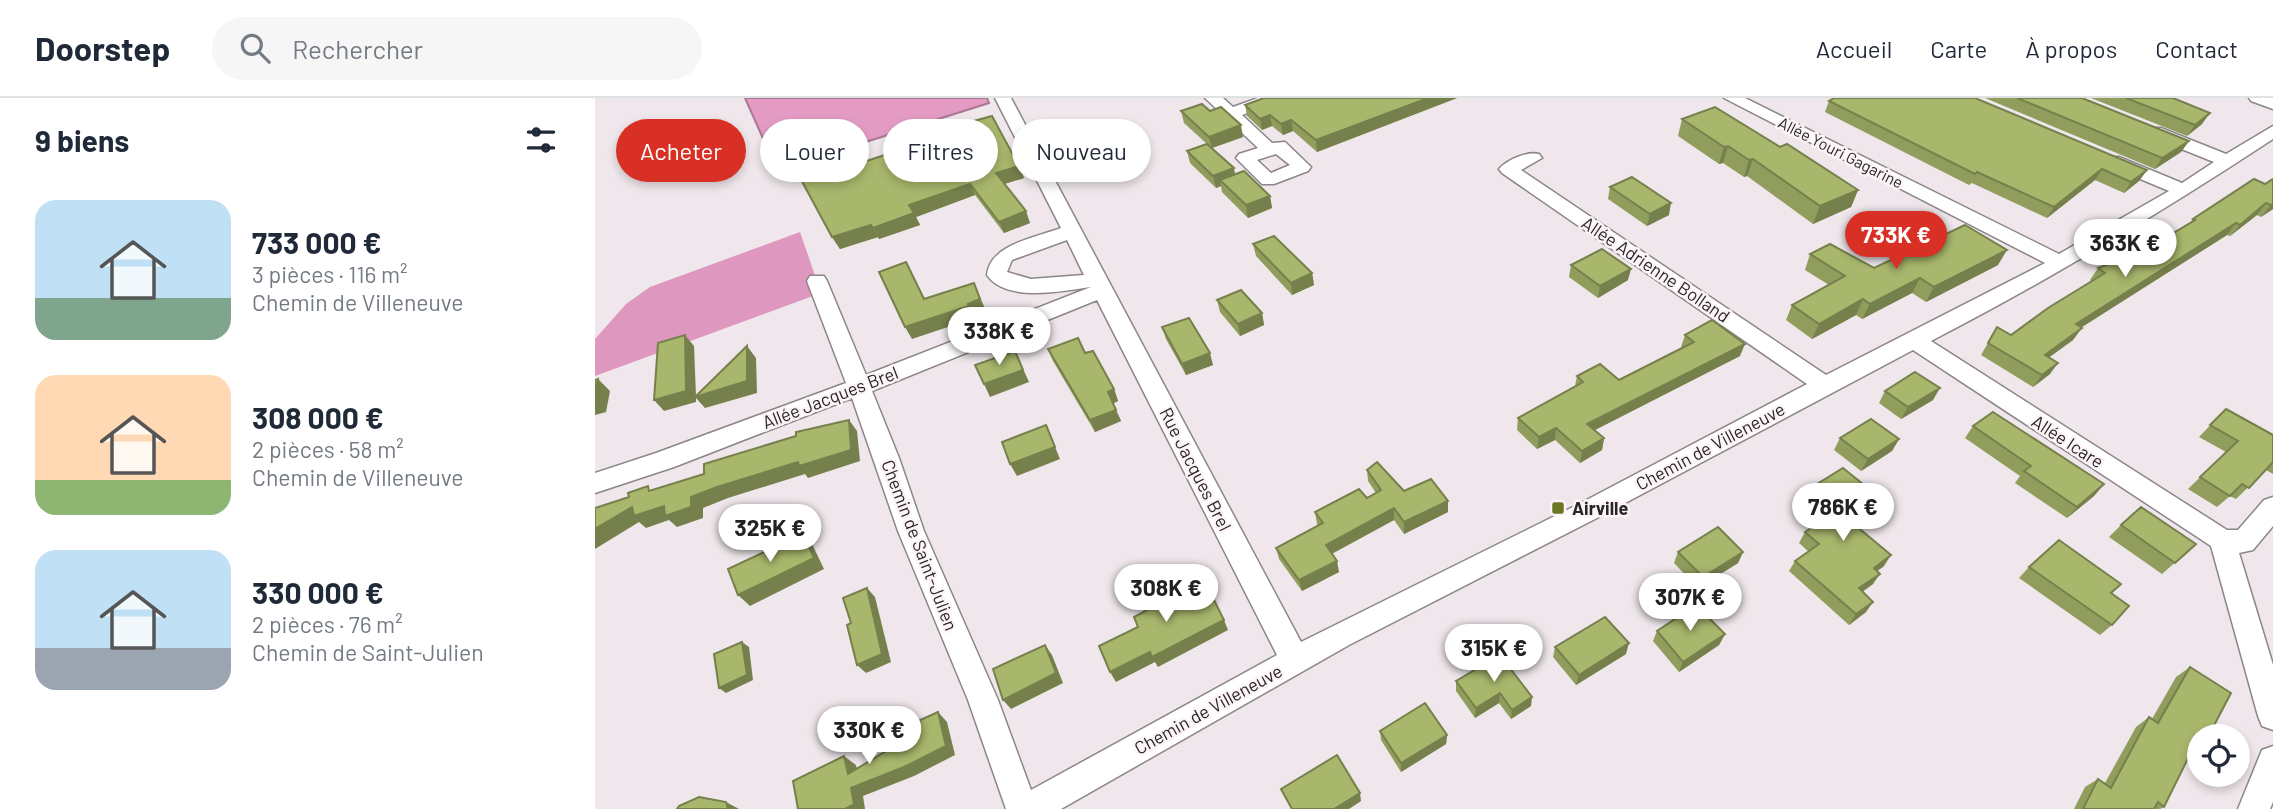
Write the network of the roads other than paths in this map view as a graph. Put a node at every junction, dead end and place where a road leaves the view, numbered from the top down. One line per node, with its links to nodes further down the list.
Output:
1 (1003, 98): 15 (street, Rue Jacques Brel)
2 (1213, 98): 7 (street)
3 (1275, 98): 7 (street)
4 (1733, 98): 16 (street, Allée Youri Gagarine)
5 (2257, 98): 6 (street)
6 (2273, 104)
7 (1231, 113): 10 (street)
8 (2145, 128): 13 (street)
9 (2273, 131): 13 (street, Chemin de Villeneuve)
10 (1270, 150)
11 (2101, 156): 14 (street)
12 (1533, 158): 20 (street, Allée Adrienne Bolland)
13 (2228, 161): 14 (street, Chemin de Villeneuve)
14 (2183, 190): 16 (street, Chemin de Villeneuve)
15 (1072, 231): 18 (street, Rue Jacques Brel); 18 (street)
16 (2061, 263): 19 (street, Chemin de Villeneuve)
17 (817, 281): 21 (street, Chemin de Saint-Julien)
18 (1100, 285): 21 (street, Allée Jacques Brel); 25 (street, Rue Jacques Brel)
19 (1915, 341): 20 (street, Chemin de Villeneuve); 24 (street, Allée Icare)
20 (1825, 385): 25 (street, Chemin de Villeneuve)
21 (858, 386): 22 (street, Allée Jacques Brel); 28 (street, Chemin de Saint-Julien)
22 (595, 483)
23 (2273, 507): 24 (street)
24 (2222, 540): 26 (street)
25 (1295, 660): 29 (street, Chemin de Villeneuve)
26 (2273, 716)
27 (2273, 761): 30 (street)
28 (1022, 809)
29 (1029, 809)
30 (2254, 809)

